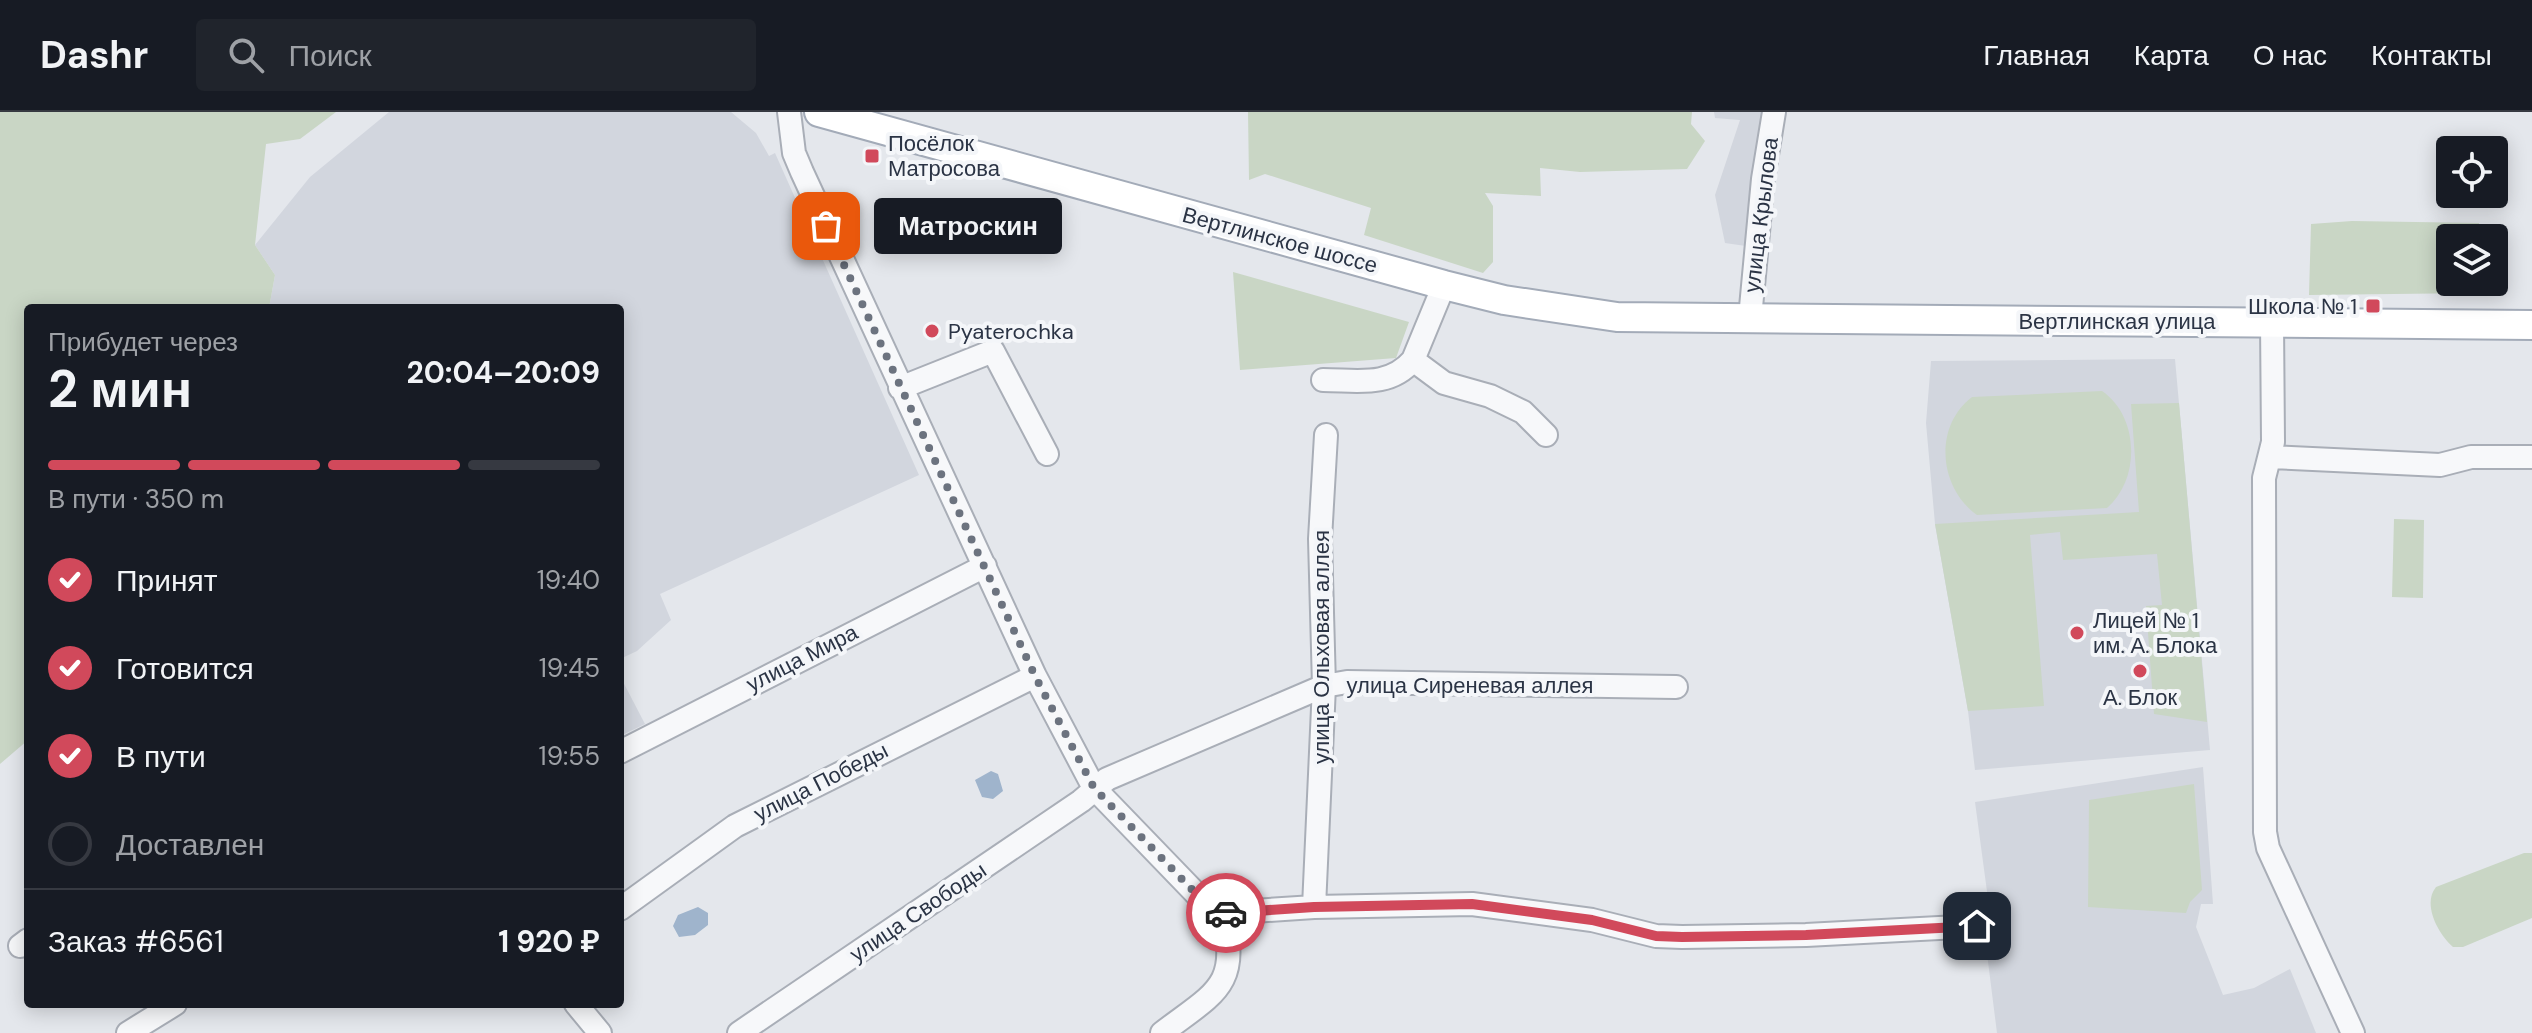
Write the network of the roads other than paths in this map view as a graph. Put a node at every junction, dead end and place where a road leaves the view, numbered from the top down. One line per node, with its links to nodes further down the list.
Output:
1 (789, 112): 10 (street)
2 (819, 112): 4 (main road, Вертлинское шоссе)
3 (1774, 112): 5 (street, улица Крылова)
4 (1444, 285): 5 (main road, Вертлинское шоссе); 8 (street)
5 (1750, 318): 6 (main road, Вертлинская улица)
6 (2272, 322): 7 (main road, Вертлинская улица); 14 (street)
7 (2532, 325)
8 (1413, 360): 9 (street); 12 (street)
9 (1323, 380)
10 (900, 388): 13 (street); 16 (street)
11 (1326, 435): 18 (street, улица Ольховая аллея)
12 (1546, 435)
13 (1047, 454)
14 (2271, 457): 15 (street); 32 (street)
15 (2532, 457)
16 (985, 566): 17 (street); 20 (street, улица Мира)
17 (1035, 676): 21 (street); 22 (street, улица Победы)
18 (1324, 686): 19 (street, улица Сиреневая аллея); 21 (street, улица Сиреневая аллея); 23 (street, улица Ольховая аллея)
19 (1676, 687)
20 (624, 750)
21 (1094, 788): 24 (street); 30 (street, улица Свободы)
22 (624, 906)
23 (1314, 907): 24 (street); 25 (street)
24 (1222, 913): 31 (street)
25 (1977, 926)
26 (169, 1008): 28 (street)
27 (579, 1008): 29 (street)
28 (128, 1033)
29 (600, 1033)
30 (739, 1033)
31 (1162, 1033)
32 (2353, 1033)

